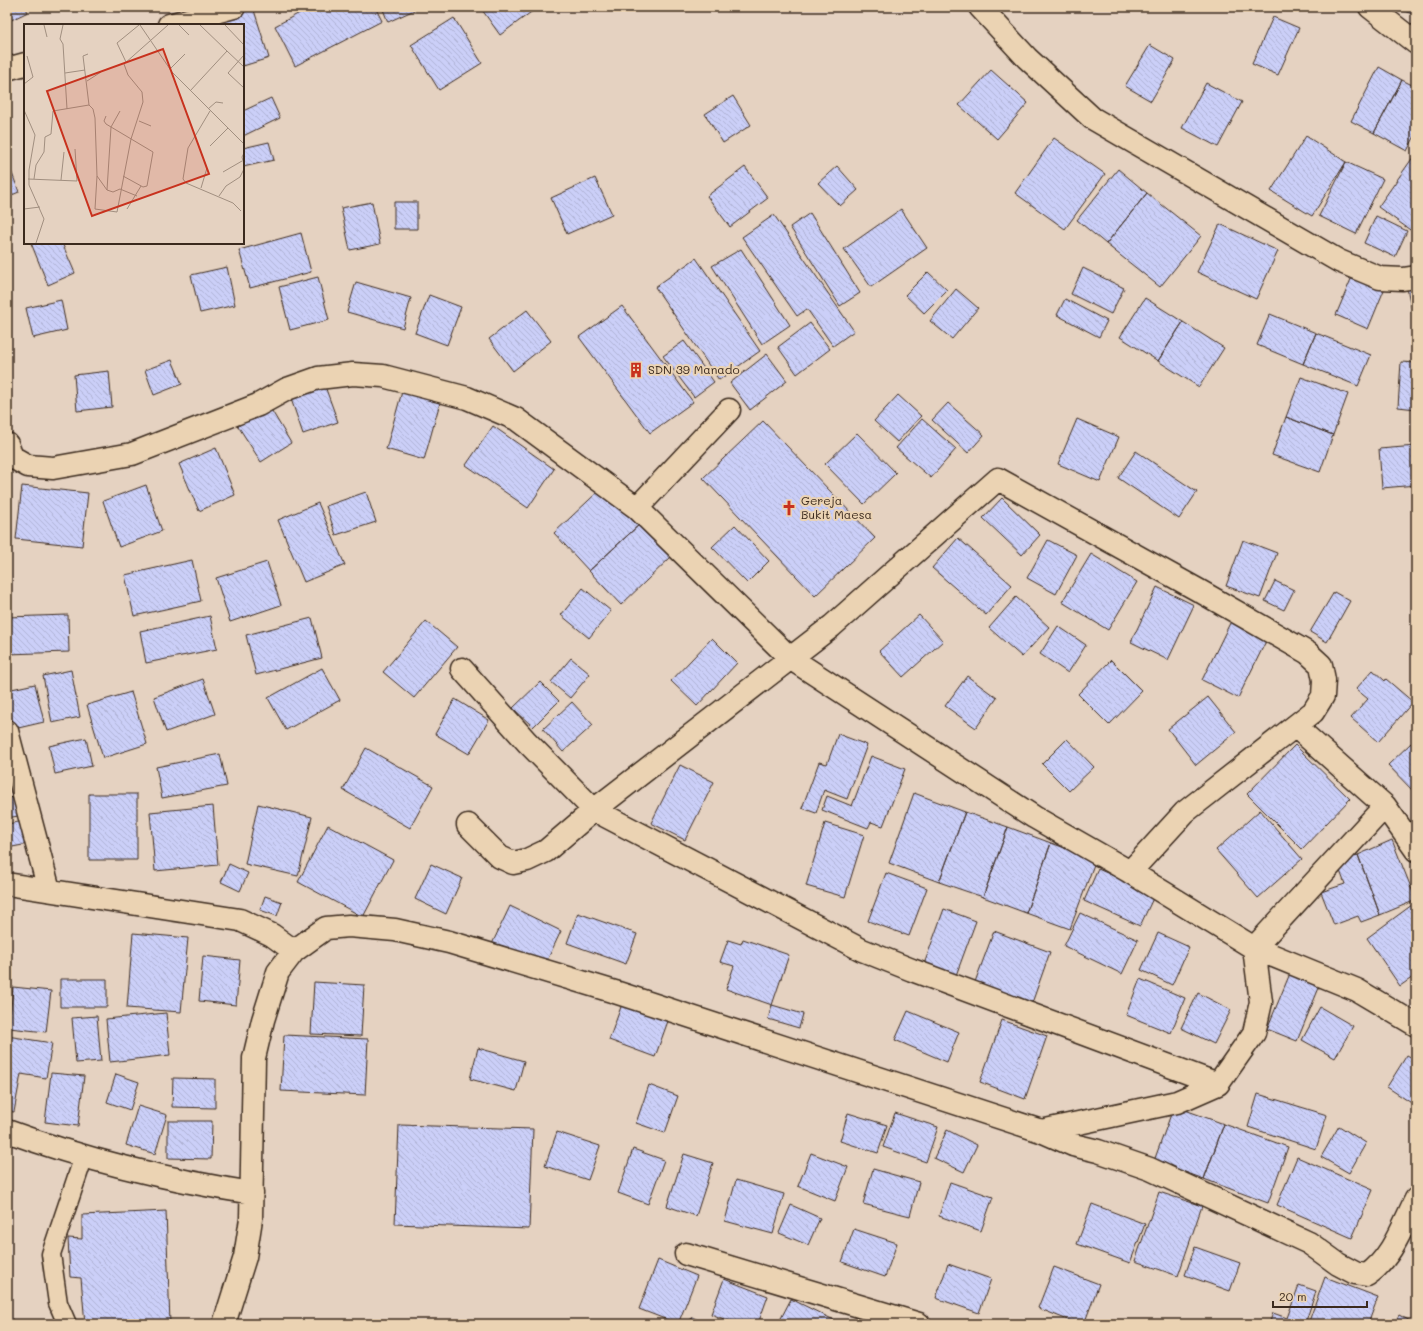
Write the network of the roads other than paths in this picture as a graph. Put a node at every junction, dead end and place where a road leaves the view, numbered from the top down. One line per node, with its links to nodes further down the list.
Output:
1 (980, 7): 8 (street)
2 (1370, 7): 5 (street)
3 (229, 8): 4 (street)
4 (173, 24)
5 (1416, 43)
6 (24, 64): 7 (street)
7 (7, 69)
8 (1416, 277)
9 (729, 410): 11 (street)
10 (7, 444): 11 (street)
11 (637, 508): 12 (street)
12 (790, 658): 14 (street); 17 (street); 20 (street)
13 (462, 669): 17 (street)
14 (1295, 726): 16 (street); 20 (street)
15 (7, 731): 22 (street)
16 (1385, 806): 19 (street); 23 (street)
17 (594, 810): 18 (street); 26 (street)
18 (468, 825)
19 (1416, 850)
20 (1130, 872): 23 (street)
21 (7, 884): 22 (street)
22 (49, 890): 24 (street)
23 (1254, 948): 25 (street); 26 (street)
24 (294, 951): 28 (street); 30 (street)
25 (1416, 1025)
26 (1218, 1084): 28 (street)
27 (7, 1131): 29 (street)
28 (1041, 1131): 31 (street)
29 (84, 1156): 30 (street); 33 (lane)
30 (252, 1193): 34 (street)
31 (1416, 1199)
32 (686, 1254): 35 (street)
33 (67, 1324)
34 (224, 1324)
35 (919, 1324)

